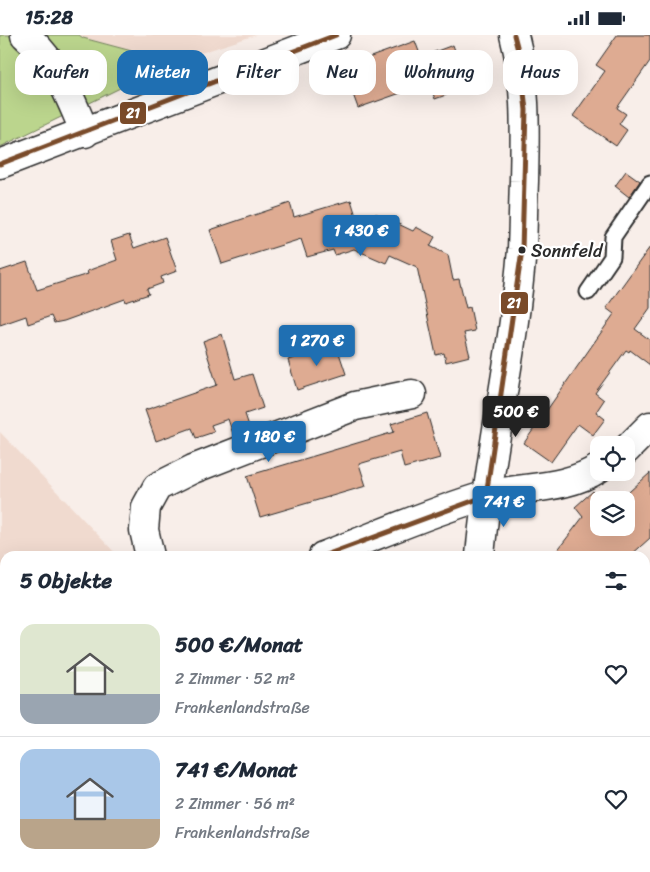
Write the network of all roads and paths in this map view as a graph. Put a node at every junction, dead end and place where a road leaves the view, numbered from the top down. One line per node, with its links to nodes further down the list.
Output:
1 (25, 35): 4 (main road)
2 (336, 35): 4 (main road)
3 (514, 35): 12 (main road)
4 (85, 133): 5 (main road)
5 (0, 164)
6 (650, 183): 7 (lane)
7 (588, 292)
8 (412, 394): 13 (main road)
9 (650, 426): 10 (main road)
10 (635, 441)
11 (590, 474): 12 (main road)
12 (486, 496): 14 (main road); 15 (main road)
13 (149, 551)
14 (337, 551)
15 (480, 551)

